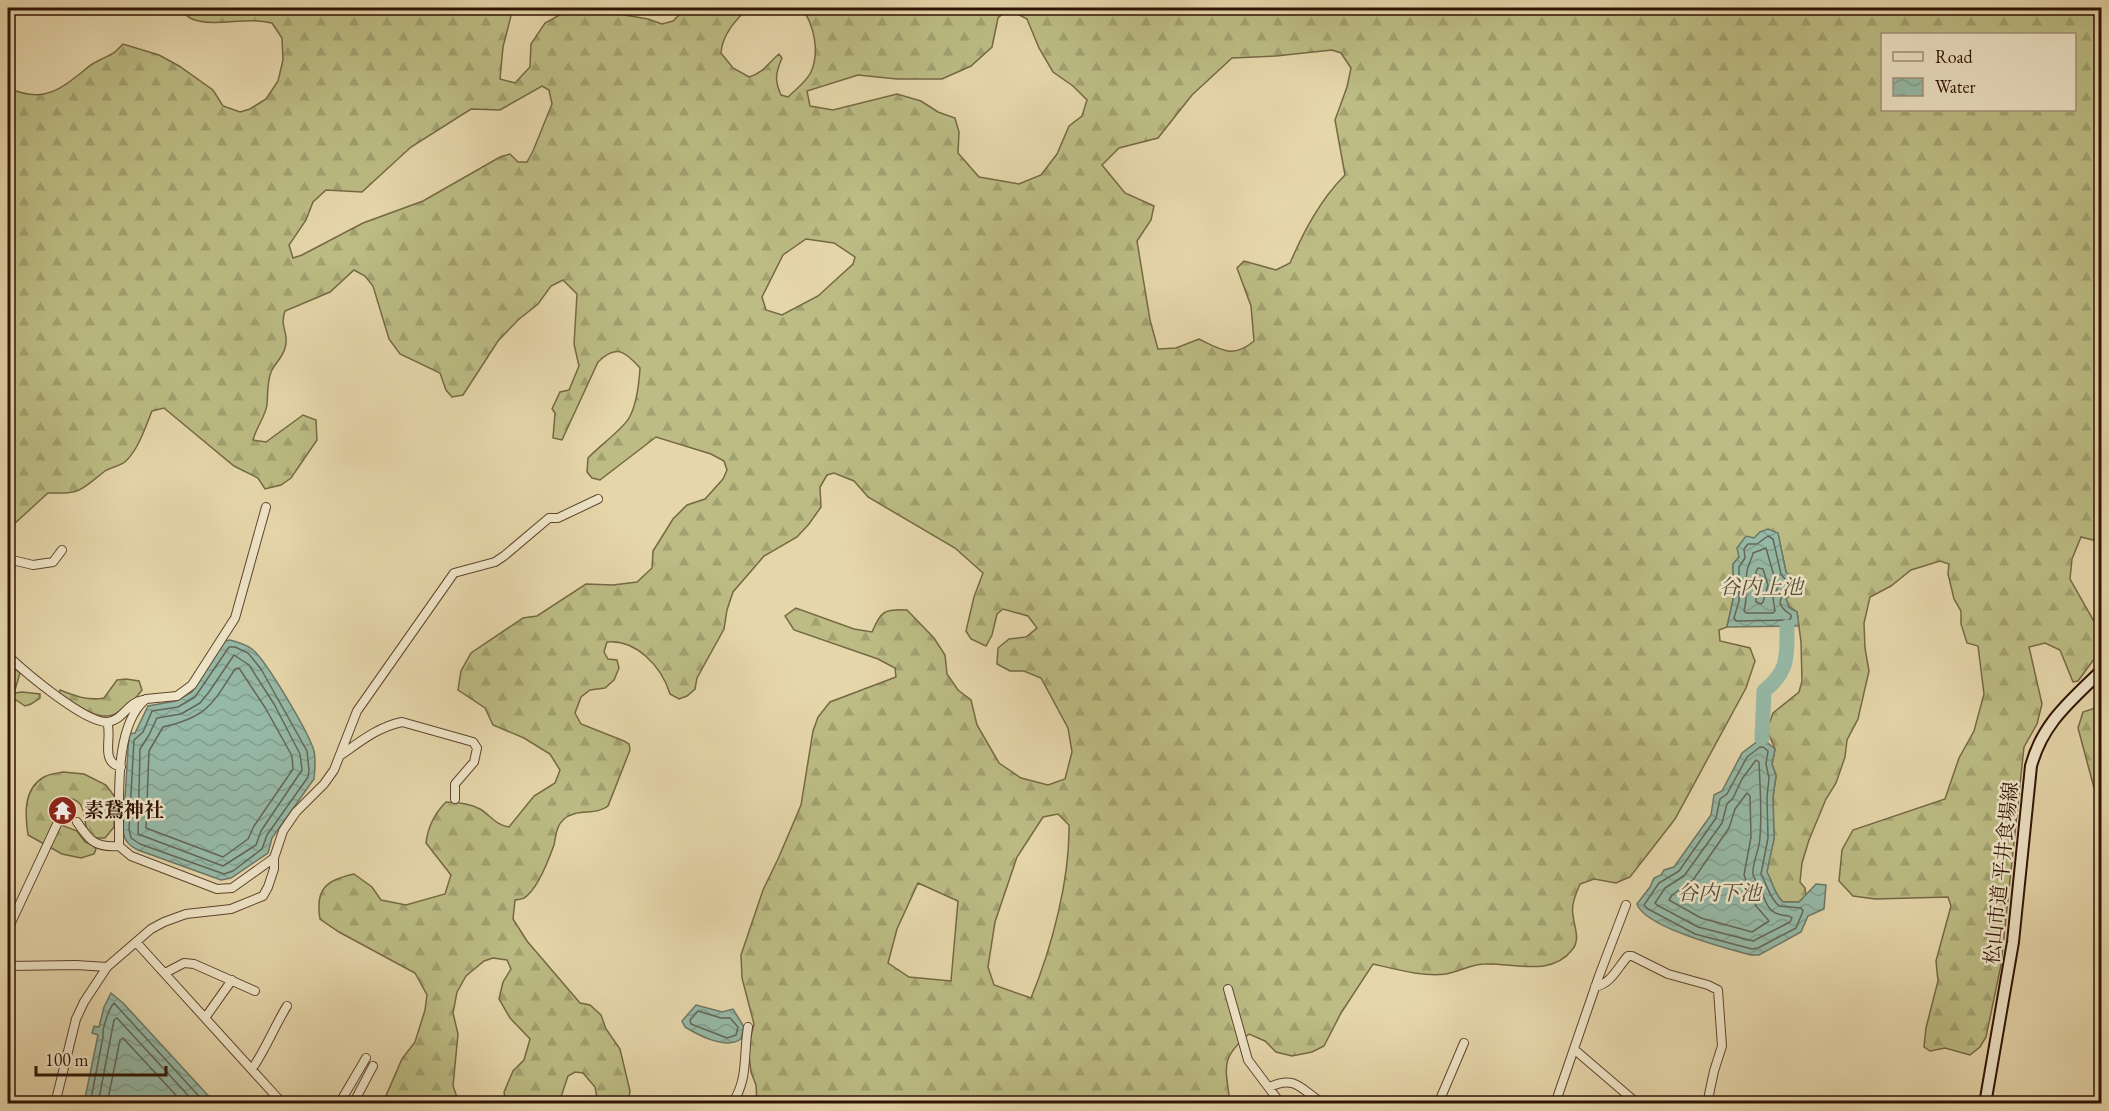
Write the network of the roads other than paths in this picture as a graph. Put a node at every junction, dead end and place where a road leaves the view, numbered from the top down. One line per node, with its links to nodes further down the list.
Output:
1 (597, 499): 9 (street)
2 (266, 507): 7 (street)
3 (62, 550): 4 (street)
4 (8, 560)
5 (8, 656): 8 (street)
6 (2102, 670): 46 (street, 松山市道 平井食場線)
7 (146, 699): 8 (street); 10 (street)
8 (107, 722): 10 (street)
9 (342, 755): 11 (street); 15 (street)
10 (121, 767): 14 (street)
11 (455, 799)
12 (58, 822): 17 (street)
13 (77, 822): 14 (street)
14 (119, 846): 15 (street)
15 (274, 858): 18 (street)
16 (1626, 905): 23 (street)
17 (8, 929)
18 (136, 942): 20 (street); 21 (street)
19 (8, 966): 20 (street)
20 (107, 967): 35 (street)
21 (165, 973): 22 (street); 27 (street)
22 (232, 980): 25 (street); 27 (street)
23 (1595, 987): 30 (street); 45 (street)
24 (1228, 989): 34 (street)
25 (255, 991)
26 (286, 1006): 33 (street)
27 (205, 1017): 33 (street)
28 (748, 1027): 39 (street)
29 (1464, 1043): 42 (street)
30 (1575, 1050): 43 (street); 44 (street)
31 (366, 1058): 37 (street)
32 (373, 1066): 38 (street)
33 (252, 1069): 36 (street)
34 (1270, 1087): 40 (street); 41 (street)
35 (55, 1104)
36 (284, 1104)
37 (339, 1104)
38 (353, 1104)
39 (732, 1104)
40 (1281, 1104)
41 (1324, 1104)
42 (1438, 1104)
43 (1555, 1104)
44 (1638, 1104)
45 (1707, 1104)
46 (1985, 1104)

